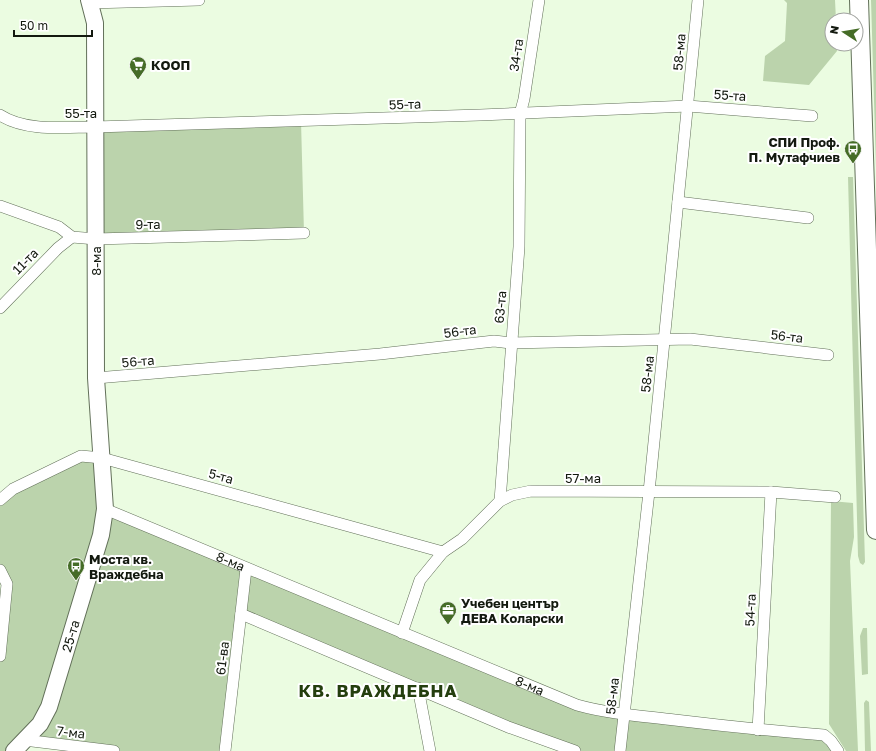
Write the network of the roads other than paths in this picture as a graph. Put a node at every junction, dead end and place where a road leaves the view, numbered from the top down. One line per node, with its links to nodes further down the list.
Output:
1 (199, 0): 5 (street)
2 (539, 0): 7 (street, 34-та)
3 (698, 0): 6 (street, 58-ма)
4 (859, 0): 29 (main road)
5 (89, 1): 10 (street, 8-ма)
6 (688, 106): 7 (street, 55-та); 9 (street, 55-та); 11 (street, 58-ма)
7 (520, 114): 10 (street, 55-та); 19 (street, 63-та)
8 (0, 115): 10 (street, 55-та)
9 (812, 116)
10 (95, 127): 16 (street, 8-ма)
11 (678, 202): 13 (street); 18 (street, 58-ма)
12 (0, 206): 15 (street, 9-та)
13 (808, 218)
14 (304, 232): 16 (street, 9-та)
15 (72, 237): 16 (street, 9-та); 17 (street, 11-та)
16 (96, 239): 21 (street, 8-ма)
17 (0, 308)
18 (664, 339): 19 (street, 56-та); 20 (street, 56-та); 23 (street, 58-ма)
19 (511, 342): 21 (street, 56-та); 27 (street, 63-та)
20 (828, 354)
21 (96, 378): 22 (street, 8-ма)
22 (102, 458): 26 (street, 5-та); 28 (street, 8-ма); 30 (street, 5-та)
23 (649, 492): 24 (street, 57-ма); 27 (street, 57-ма); 37 (street, 58-ма)
24 (771, 492): 25 (street, 57-ма); 38 (street, 54-та)
25 (835, 497)
26 (0, 500)
27 (500, 502): 30 (street, 57-ма)
28 (105, 509): 31 (street, 8-ма); 39 (street, 25-та)
29 (876, 530)
30 (442, 552): 34 (street, 57-ма)
31 (246, 569): 33 (street, 61-ва); 34 (street, 8-ма)
32 (0, 570): 35 (street)
33 (241, 614): 36 (street); 41 (street, 61-ва)
34 (402, 633): 37 (street, 8-ма)
35 (0, 656)
36 (418, 688): 42 (street); 43 (street)
37 (624, 714): 38 (street, 8-ма); 44 (street, 58-ма)
38 (758, 730): 45 (street, 8-ма)
39 (19, 746): 40 (street, 7-ма)
40 (114, 751)
41 (225, 751)
42 (430, 751)
43 (575, 751)
44 (620, 751)
45 (838, 751)

